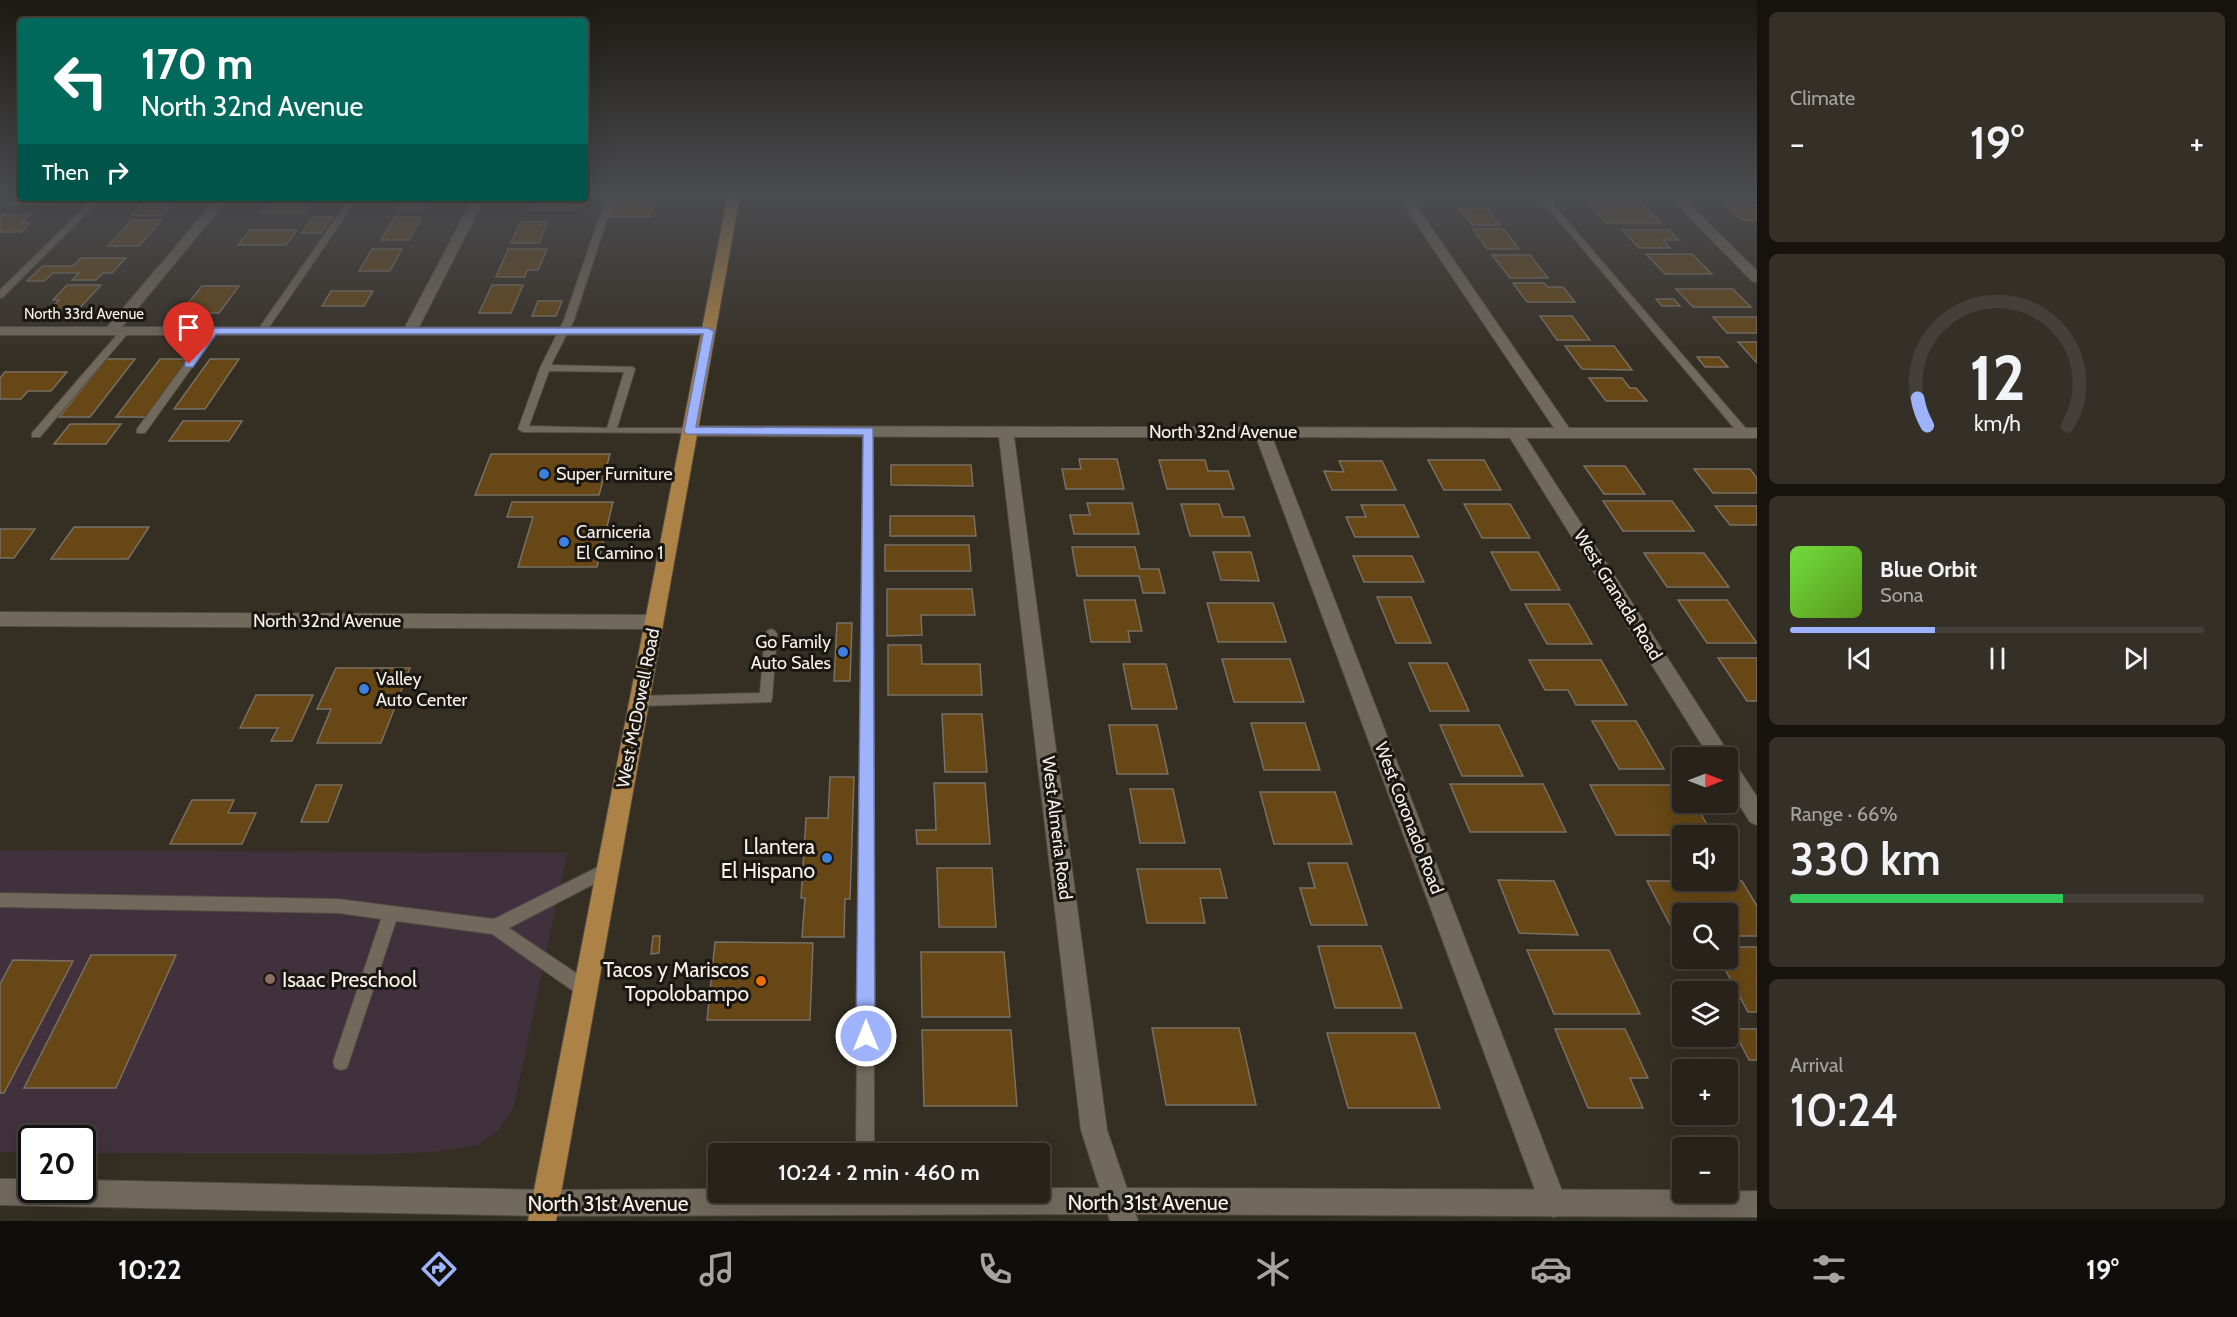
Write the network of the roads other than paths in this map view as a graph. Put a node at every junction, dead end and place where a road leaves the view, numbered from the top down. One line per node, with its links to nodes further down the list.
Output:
1 (43, 252): 11 (lane)
2 (181, 252): 13 (street)
3 (317, 252): 15 (lane)
4 (451, 252): 16 (street)
5 (592, 252): 18 (lane)
6 (723, 252): 17 (main road, West McDowell Road)
7 (1442, 252): 28 (street)
8 (1591, 252): 27 (lane)
9 (1731, 252): 10 (street)
10 (1757, 278)
11 (0, 295)
12 (0, 331): 13 (street, North 33rd Avenue)
13 (118, 331): 14 (street, North 33rd Avenue); 29 (lane)
14 (213, 331): 15 (street, North 33rd Avenue); 20 (lane)
15 (262, 331): 16 (street, North 33rd Avenue)
16 (410, 331): 18 (street, North 33rd Avenue)
17 (708, 331): 18 (street, North 33rd Avenue); 22 (main road, West McDowell Road)
18 (562, 332): 19 (lane)
19 (545, 368): 21 (lane); 21 (lane)
20 (141, 431)
21 (611, 431): 22 (lane)
22 (690, 431): 23 (street, North 32nd Avenue); 31 (main road, West McDowell Road)
23 (868, 431): 24 (street, North 32nd Avenue); 43 (lane)
24 (1006, 431): 25 (street, North 32nd Avenue); 49 (street, West Almeria Road)
25 (1262, 432): 26 (street, North 32nd Avenue); 47 (street, West Coronado Road)
26 (1515, 433): 28 (street, North 32nd Avenue); 34 (street, West Granada Road)
27 (1751, 433): 28 (street, North 32nd Avenue)
28 (1566, 434)
29 (36, 435)
30 (0, 619): 31 (street, North 32nd Avenue)
31 (654, 622): 33 (main road, West McDowell Road)
32 (771, 634): 33 (lane)
33 (639, 700): 37 (main road, West McDowell Road)
34 (1714, 747)
35 (1738, 785): 36 (street)
36 (1757, 815)
37 (608, 869): 40 (lane); 41 (main road, West McDowell Road)
38 (0, 900): 39 (lane)
39 (391, 912): 40 (lane); 42 (lane)
40 (495, 927): 41 (lane)
41 (585, 989): 50 (main road, West McDowell Road)
42 (341, 1062)
43 (865, 1143)
44 (0, 1192): 50 (street, North 31st Avenue)
45 (750, 1203): 50 (street, North 31st Avenue)
46 (963, 1203): 49 (street, North 31st Avenue)
47 (1554, 1204): 51 (street, North 31st Avenue); 52 (street, North 31st Avenue)
48 (1757, 1204): 52 (street, North 31st Avenue)
49 (1121, 1211): 51 (street, North 31st Avenue)
50 (543, 1212)
51 (1425, 1212)
52 (1716, 1213)

